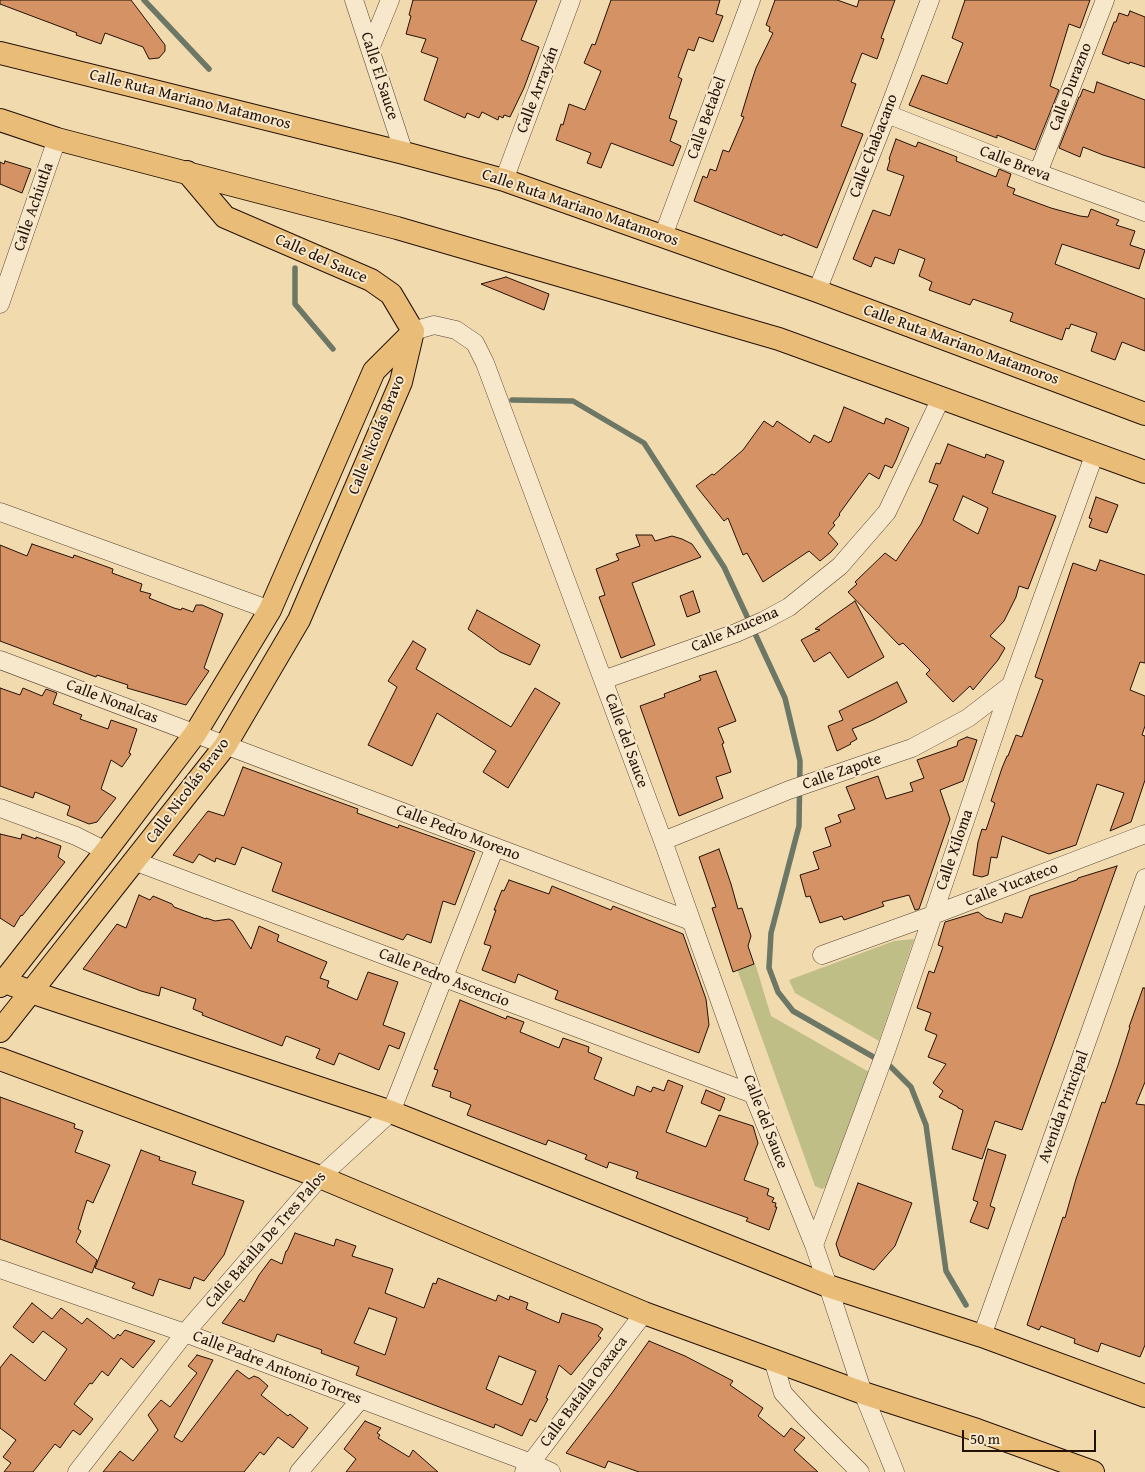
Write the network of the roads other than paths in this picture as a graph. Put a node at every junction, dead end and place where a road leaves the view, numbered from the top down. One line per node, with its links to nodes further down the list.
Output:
1 (354, 0): 7 (street, Calle El Sauce)
2 (390, 0): 7 (street)
3 (572, 0): 15 (street, Calle Arrayán)
4 (751, 0): 17 (street, Calle Betabel)
5 (930, 0): 9 (street, Calle Chabacano)
6 (1105, 0): 14 (street, Calle Durazno)
7 (370, 49): 12 (street, Calle El Sauce)
8 (0, 53): 12 (main road, Calle Ruta Mariano Matamoros)
9 (887, 114): 14 (street, Calle Breva); 18 (street, Calle Chabacano)
10 (0, 120): 11 (main road)
11 (57, 139): 13 (main road); 19 (street, Calle Achiutla)
12 (404, 153): 15 (main road, Calle Ruta Mariano Matamoros)
13 (187, 172): 20 (main road, Calle del Sauce); 21 (main road)
14 (1038, 173): 16 (street, Calle Breva)
15 (504, 180): 17 (main road, Calle Ruta Mariano Matamoros)
16 (1145, 212)
17 (663, 236): 18 (main road, Calle Ruta Mariano Matamoros)
18 (816, 291): 22 (main road, Calle Ruta Mariano Matamoros)
19 (0, 304)
20 (413, 331): 26 (main road, Calle Nicolás Bravo); 28 (street, Calle del Sauce); 31 (main road, Calle Nicolás Bravo)
21 (940, 398): 23 (main road); 28 (street, Calle Azucena)
22 (1145, 414)
23 (1095, 454): 24 (main road); 29 (street, Calle Xiloma)
24 (1145, 472)
25 (0, 512): 26 (street)
26 (270, 610): 30 (main road, Calle Nicolás Bravo)
27 (0, 660): 30 (street, Calle Nonalcas)
28 (603, 680): 34 (street, Calle del Sauce)
29 (1011, 685): 34 (street, Calle Zapote); 39 (street, Calle Xiloma)
30 (195, 734): 31 (street, Calle Nonalcas); 36 (main road, Calle Nicolás Bravo)
31 (225, 746): 35 (street, Calle Pedro Moreno); 37 (main road, Calle Nicolás Bravo)
32 (0, 808): 36 (street)
33 (1145, 834): 39 (street, Calle Yucateco)
34 (663, 840): 40 (street, Calle del Sauce)
35 (495, 847): 40 (street, Calle Pedro Moreno); 42 (street)
36 (106, 851): 43 (main road, Calle Nicolás Bravo)
37 (134, 862): 42 (street, Calle Pedro Ascencio); 44 (main road, Calle Nicolás Bravo)
38 (1145, 878): 55 (street, Avenida Principal)
39 (934, 915): 41 (street, Calle Yucateco); 50 (street, Calle Xiloma)
40 (691, 921): 47 (street, Calle del Sauce)
41 (822, 955)
42 (444, 978): 47 (street, Calle Pedro Ascencio); 48 (street)
43 (1, 982): 44 (main road)
44 (31, 992): 45 (main road, Calle Nicolás Bravo); 48 (main road)
45 (0, 1031)
46 (0, 1059): 49 (main road)
47 (753, 1094): 50 (street, Calle del Sauce)
48 (391, 1112): 49 (street, Calle Batalla De Tres Palos); 52 (main road)
49 (320, 1177): 53 (main road); 54 (street, Calle Batalla De Tres Palos)
50 (814, 1245): 52 (street, Calle del Sauce)
51 (3, 1276): 54 (street, Calle Padre Antonio Torres)
52 (828, 1286): 55 (main road); 57 (street, Calle del Sauce)
53 (644, 1313): 56 (main road); 60 (street, Calle Batalla Oaxaca)
54 (185, 1333): 59 (street, Calle Padre Antonio Torres); 61 (street, Calle Batalla De Tres Palos)
55 (982, 1336): 58 (main road)
56 (773, 1360): 57 (main road); 64 (street)
57 (863, 1393): 65 (street, Calle del Sauce); 66 (main road)
58 (1145, 1396)
59 (360, 1400): 60 (street, Calle Padre Antonio Torres); 62 (street)
60 (527, 1468): 63 (street, Calle Padre Antonio Torres)
61 (77, 1472)
62 (299, 1472)
63 (551, 1472)
64 (860, 1472)
65 (895, 1472)
66 (1093, 1472)

